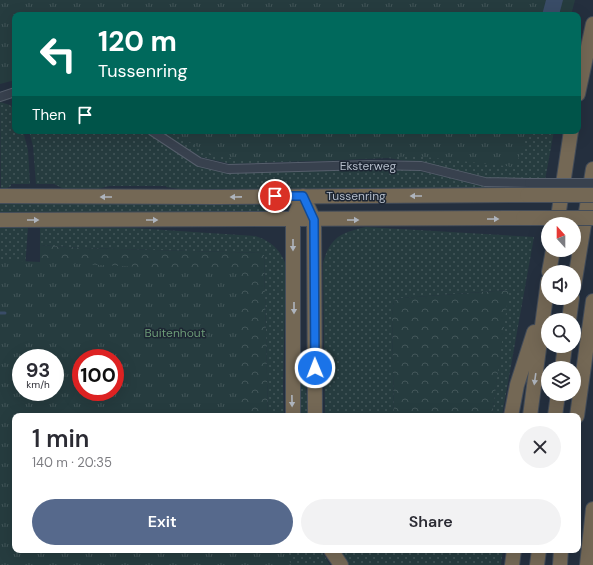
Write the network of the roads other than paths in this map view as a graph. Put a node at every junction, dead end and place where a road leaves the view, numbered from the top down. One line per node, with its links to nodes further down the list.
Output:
1 (593, 24): 2 (highway)
2 (581, 80)
3 (12, 93): 4 (street)
4 (0, 96)
5 (157, 134): 9 (street, Eksterweg)
6 (570, 134): 13 (highway)
7 (593, 170): 18 (highway)
8 (593, 183): 9 (street, Eksterweg, bridge)
9 (528, 189): 10 (highway, Tussenring, bridge); 12 (highway, Tussenring, one-way to 12)
10 (593, 195)
11 (0, 196): 12 (highway, Tussenring, one-way to 11)
12 (303, 196): 16 (highway); 17 (highway)
13 (558, 217)
14 (593, 218): 17 (highway, Tussenring, one-way to 14, bridge)
15 (0, 220): 16 (highway, Tussenring, one-way to 16)
16 (293, 220): 17 (highway, Tussenring); 23 (highway, one-way to 23)
17 (314, 220): 24 (highway)
18 (577, 265)
19 (593, 301): 28 (highway)
20 (543, 305): 25 (highway)
21 (544, 305): 26 (highway, one-way to 26)
22 (557, 401): 27 (highway)
23 (293, 413)
24 (315, 413)
25 (512, 413)
26 (530, 413)
27 (555, 413)
28 (577, 413)
29 (593, 509): 38 (highway)
30 (333, 553): 34 (highway)
31 (514, 553): 35 (highway)
32 (539, 553): 36 (highway)
33 (561, 553): 37 (highway)
34 (341, 565)
35 (512, 565)
36 (537, 565)
37 (560, 565)
38 (587, 565)

